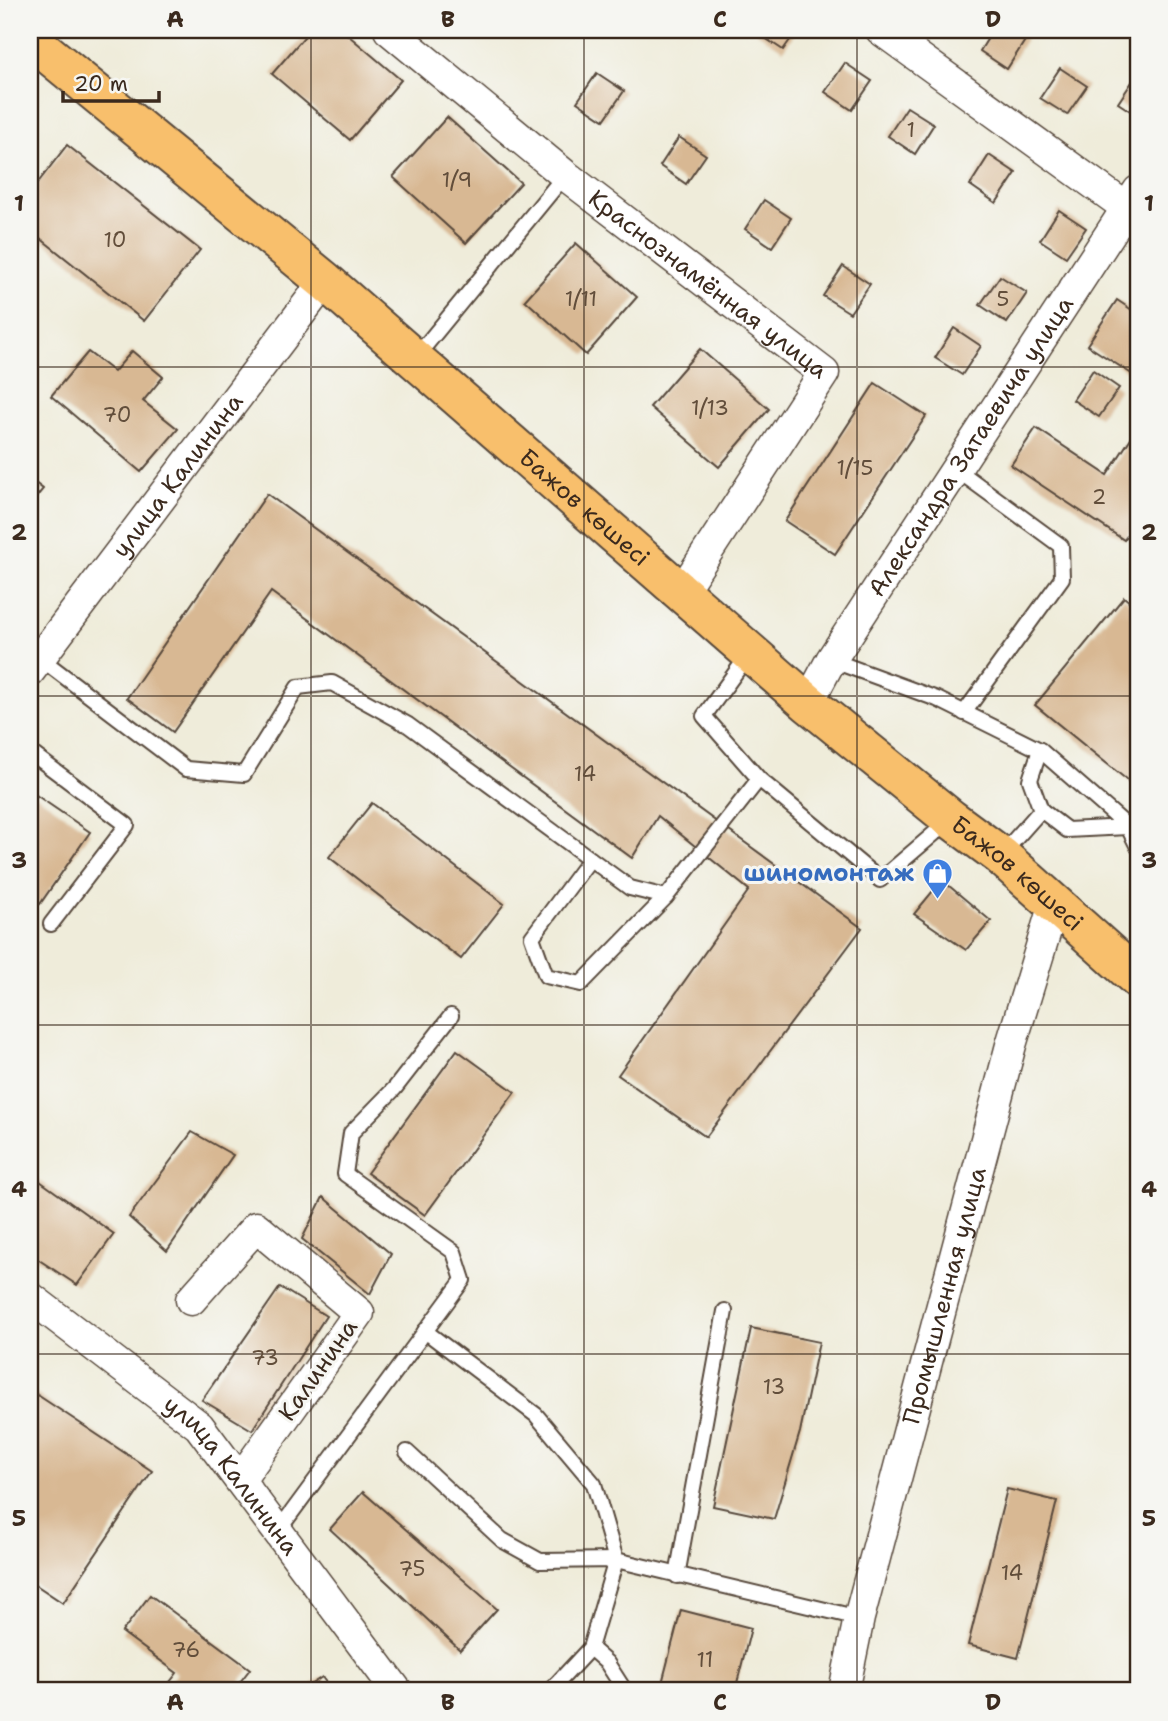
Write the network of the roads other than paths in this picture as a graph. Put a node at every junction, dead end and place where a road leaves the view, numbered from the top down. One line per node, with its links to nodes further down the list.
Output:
1 (389, 30): 4 (street, Краснознамённая улица)
2 (881, 30): 5 (street)
3 (30, 39): 6 (main road, Бажов көшесі)
4 (565, 176): 7 (lane); 9 (street, Краснознамённая улица)
5 (1132, 199): 8 (street, Александра Затаевича улица)
6 (325, 281): 7 (main road, Бажов көшесі); 12 (street, улица Калинина)
7 (415, 358): 9 (main road, Бажов көшесі)
8 (956, 469): 11 (street, Александра Затаевича улица); 14 (lane)
9 (682, 592): 10 (main road, Бажов көшесі)
10 (751, 652): 13 (main road, Бажов көшесі); 17 (lane)
11 (831, 660): 13 (street, Александра Затаевича улица); 14 (lane)
12 (35, 664): 23 (lane)
13 (808, 703): 19 (main road, Бажов көшесі)
14 (964, 713): 15 (lane)
15 (1040, 750): 18 (lane); 20 (lane)
16 (30, 752): 26 (lane)
17 (759, 779): 19 (lane); 24 (lane)
18 (1041, 810): 20 (lane); 22 (lane)
19 (951, 819): 22 (main road, Бажов көшесі)
20 (1128, 827): 21 (lane)
21 (1138, 846)
22 (1000, 856): 25 (main road, Бажов көшесі)
23 (590, 859): 24 (lane); 24 (lane)
24 (666, 897)
25 (1054, 904): 27 (main road, Бажов көшесі); 38 (street, Промышленная улица)
26 (51, 923)
27 (1138, 979)
28 (451, 1016): 32 (lane)
29 (30, 1297): 34 (street, улица Калинина)
30 (191, 1300): 34 (street, Калинина)
31 (726, 1311): 37 (lane)
32 (425, 1331): 35 (lane); 36 (lane)
33 (407, 1452): 36 (lane)
34 (240, 1480): 35 (street, улица Калинина)
35 (278, 1531): 40 (street, улица Калинина)
36 (615, 1560): 37 (lane); 39 (lane)
37 (677, 1576): 38 (lane)
38 (859, 1618): 43 (street, Промышленная улица)
39 (590, 1648): 41 (lane); 42 (lane)
40 (397, 1691)
41 (550, 1691)
42 (625, 1691)
43 (844, 1691)

